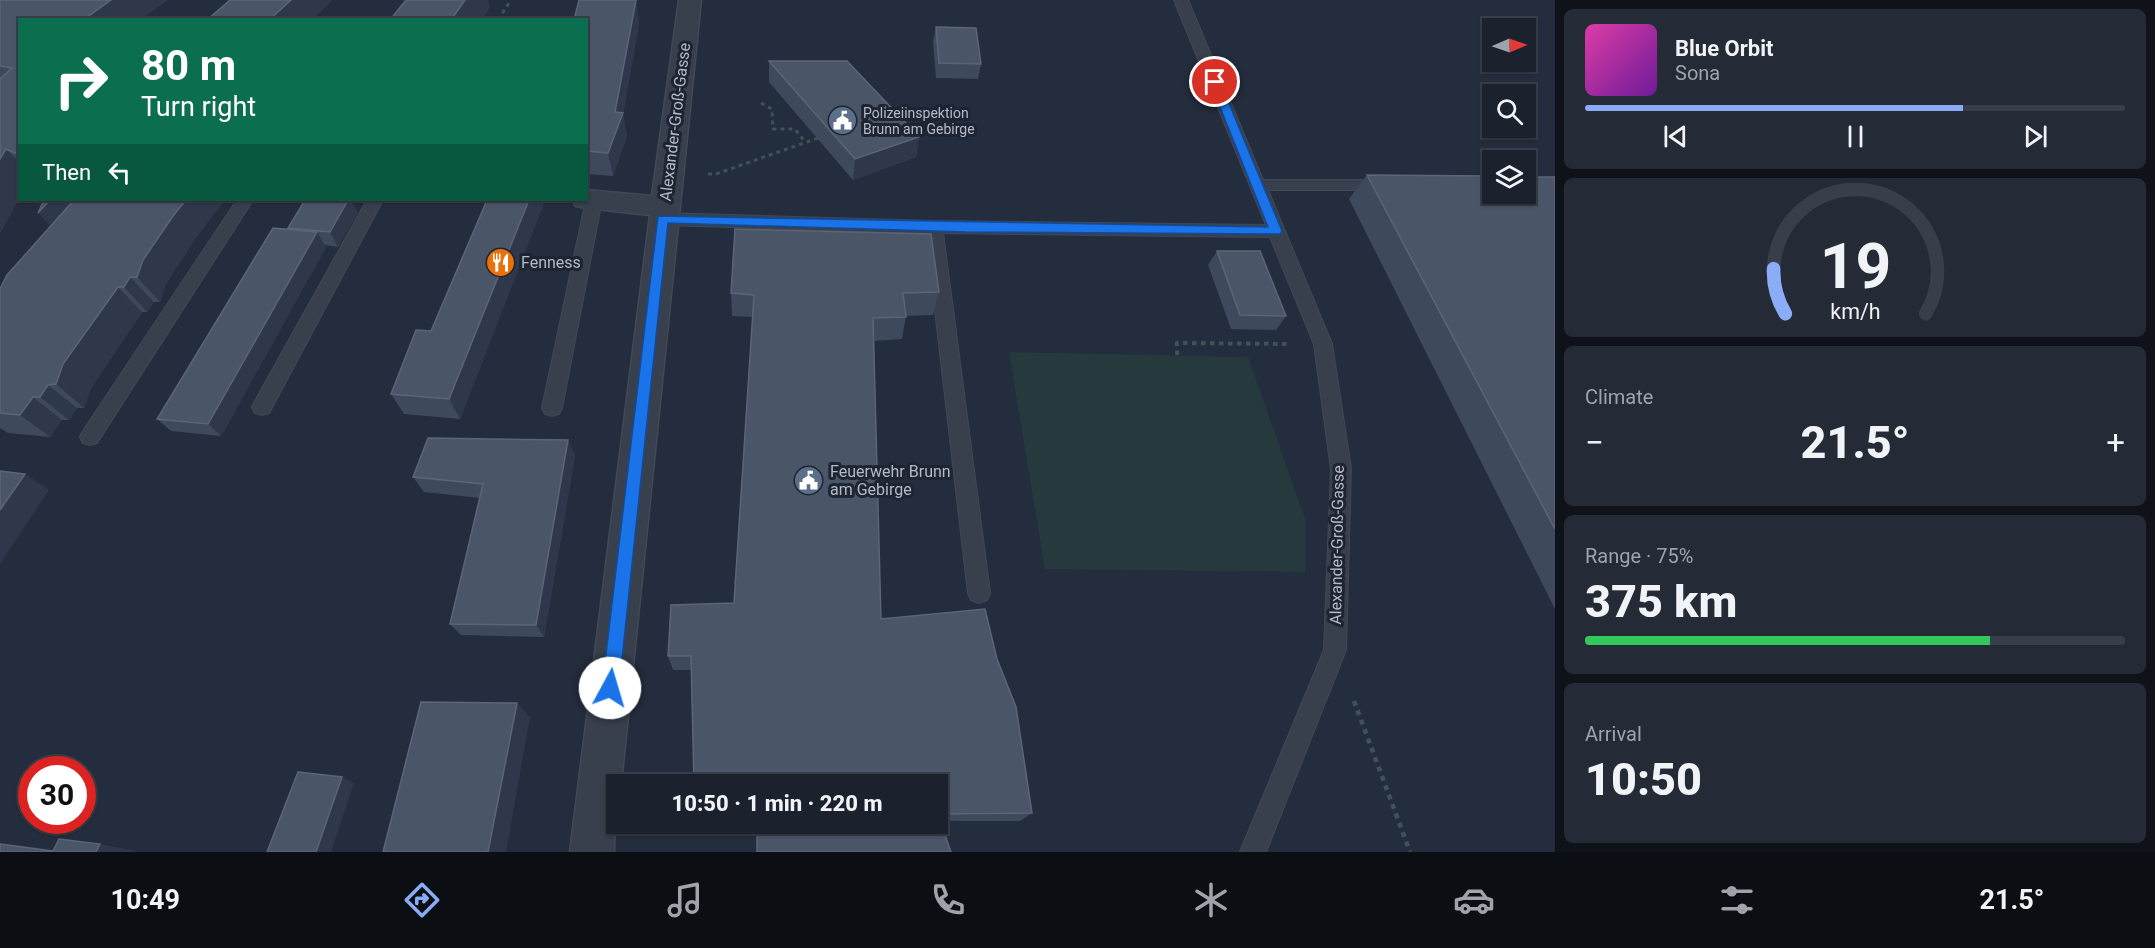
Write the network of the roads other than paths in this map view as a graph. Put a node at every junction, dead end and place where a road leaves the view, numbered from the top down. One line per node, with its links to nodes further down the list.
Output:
1 (690, 0): 8 (street, Alexander-Groß-Gasse)
2 (1181, 0): 3 (lane, Alexander-Groß-Gasse)
3 (1257, 185): 4 (lane); 10 (lane, Alexander-Groß-Gasse)
4 (1398, 186)
5 (590, 200): 8 (street); 12 (lane)
6 (244, 201): 13 (lane)
7 (374, 201): 11 (lane)
8 (664, 213): 9 (lane); 15 (street, Alexander-Groß-Gasse)
9 (934, 227): 10 (lane); 14 (lane)
10 (1276, 231): 16 (lane, Alexander-Groß-Gasse)
11 (262, 407)
12 (552, 408)
13 (90, 437)
14 (979, 592)
15 (592, 852)
16 (1253, 852)

